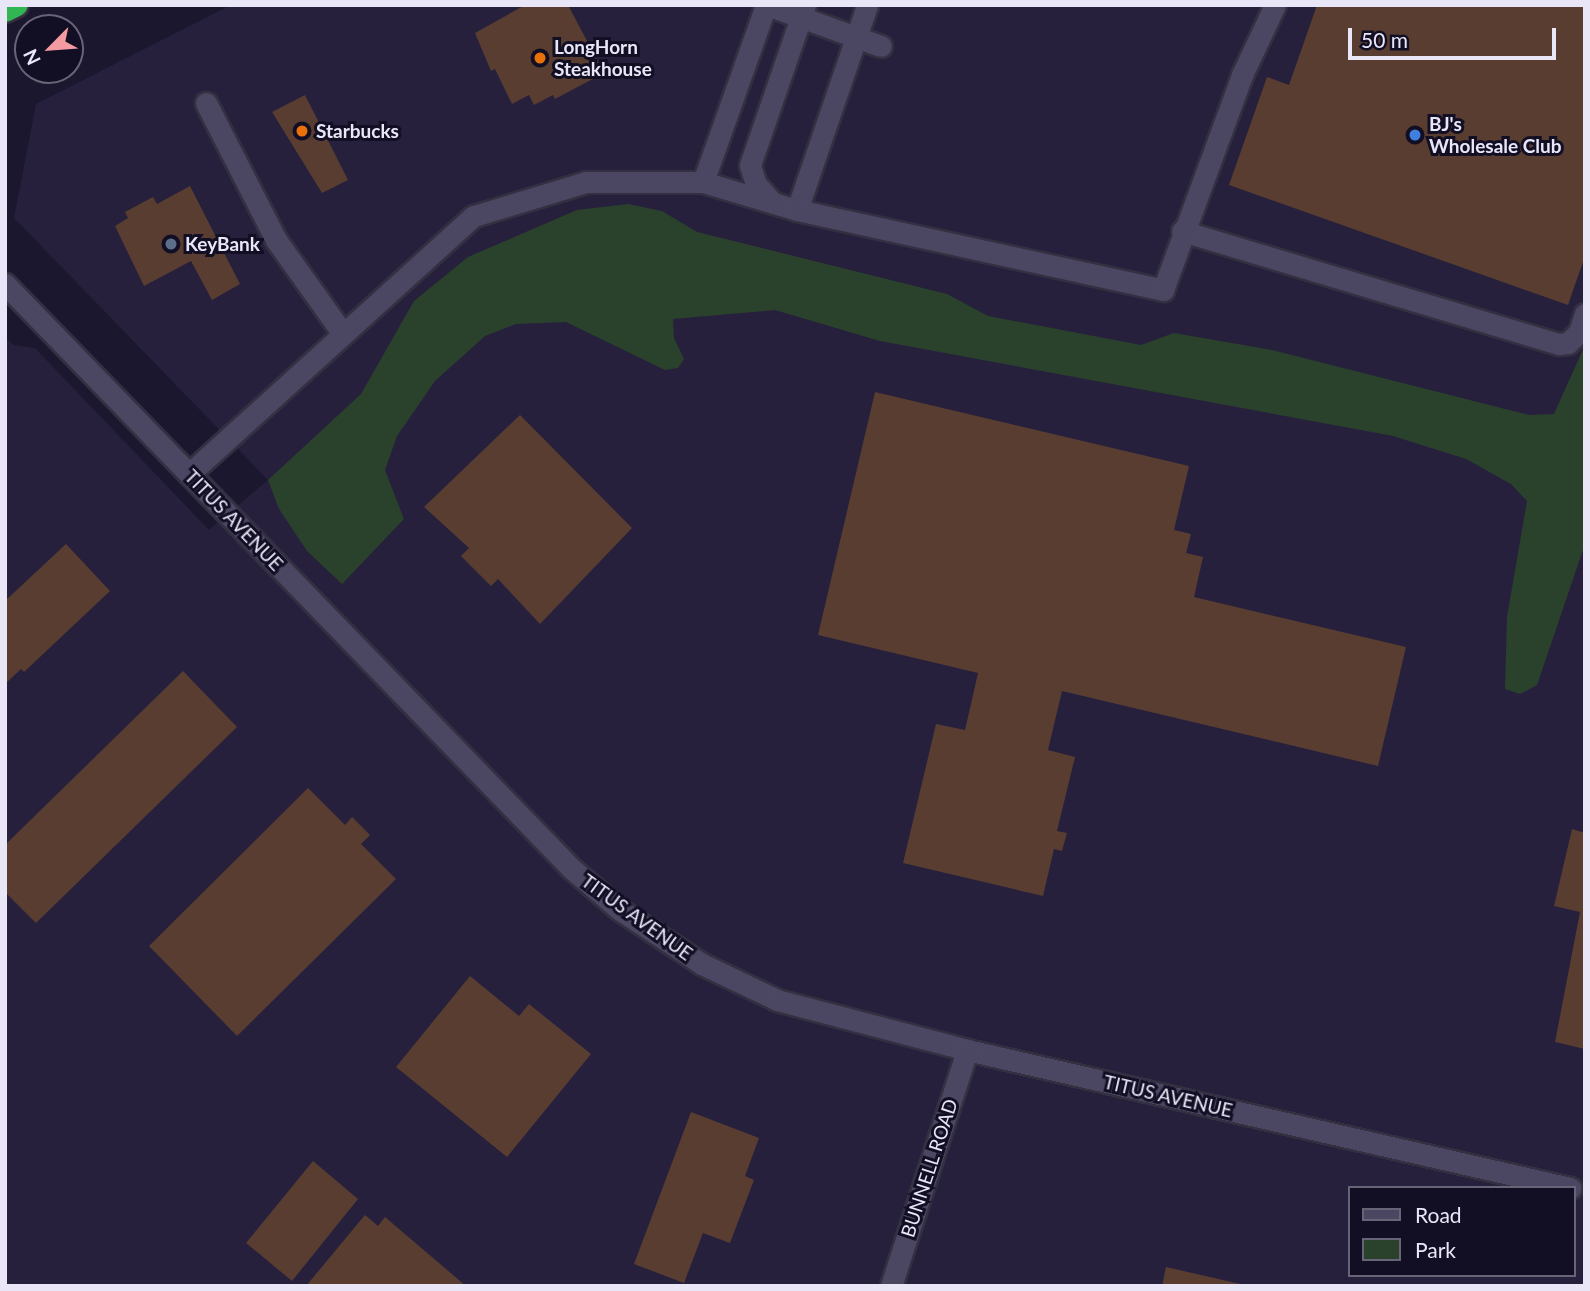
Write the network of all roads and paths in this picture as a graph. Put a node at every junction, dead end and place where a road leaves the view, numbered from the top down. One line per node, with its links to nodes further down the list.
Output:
1 (17, 5): 5 (highway)
2 (766, 5): 6 (street); 10 (street)
3 (867, 5): 7 (street)
4 (1275, 5): 13 (street)
5 (5, 11)
6 (803, 11): 7 (street); 11 (street)
7 (856, 38): 8 (street); 12 (street)
8 (881, 46)
9 (206, 103): 16 (street)
10 (703, 182): 11 (street); 16 (street)
11 (773, 203): 12 (street)
12 (797, 210): 13 (street)
13 (1182, 231): 15 (street)
14 (5, 284): 17 (street, TITUS AVENUE)
15 (1585, 314)
16 (343, 334): 17 (street)
17 (189, 474): 18 (street, TITUS AVENUE)
18 (967, 1050): 19 (street, TITUS AVENUE); 20 (street, BUNNELL ROAD)
19 (1563, 1186)
20 (891, 1286)

